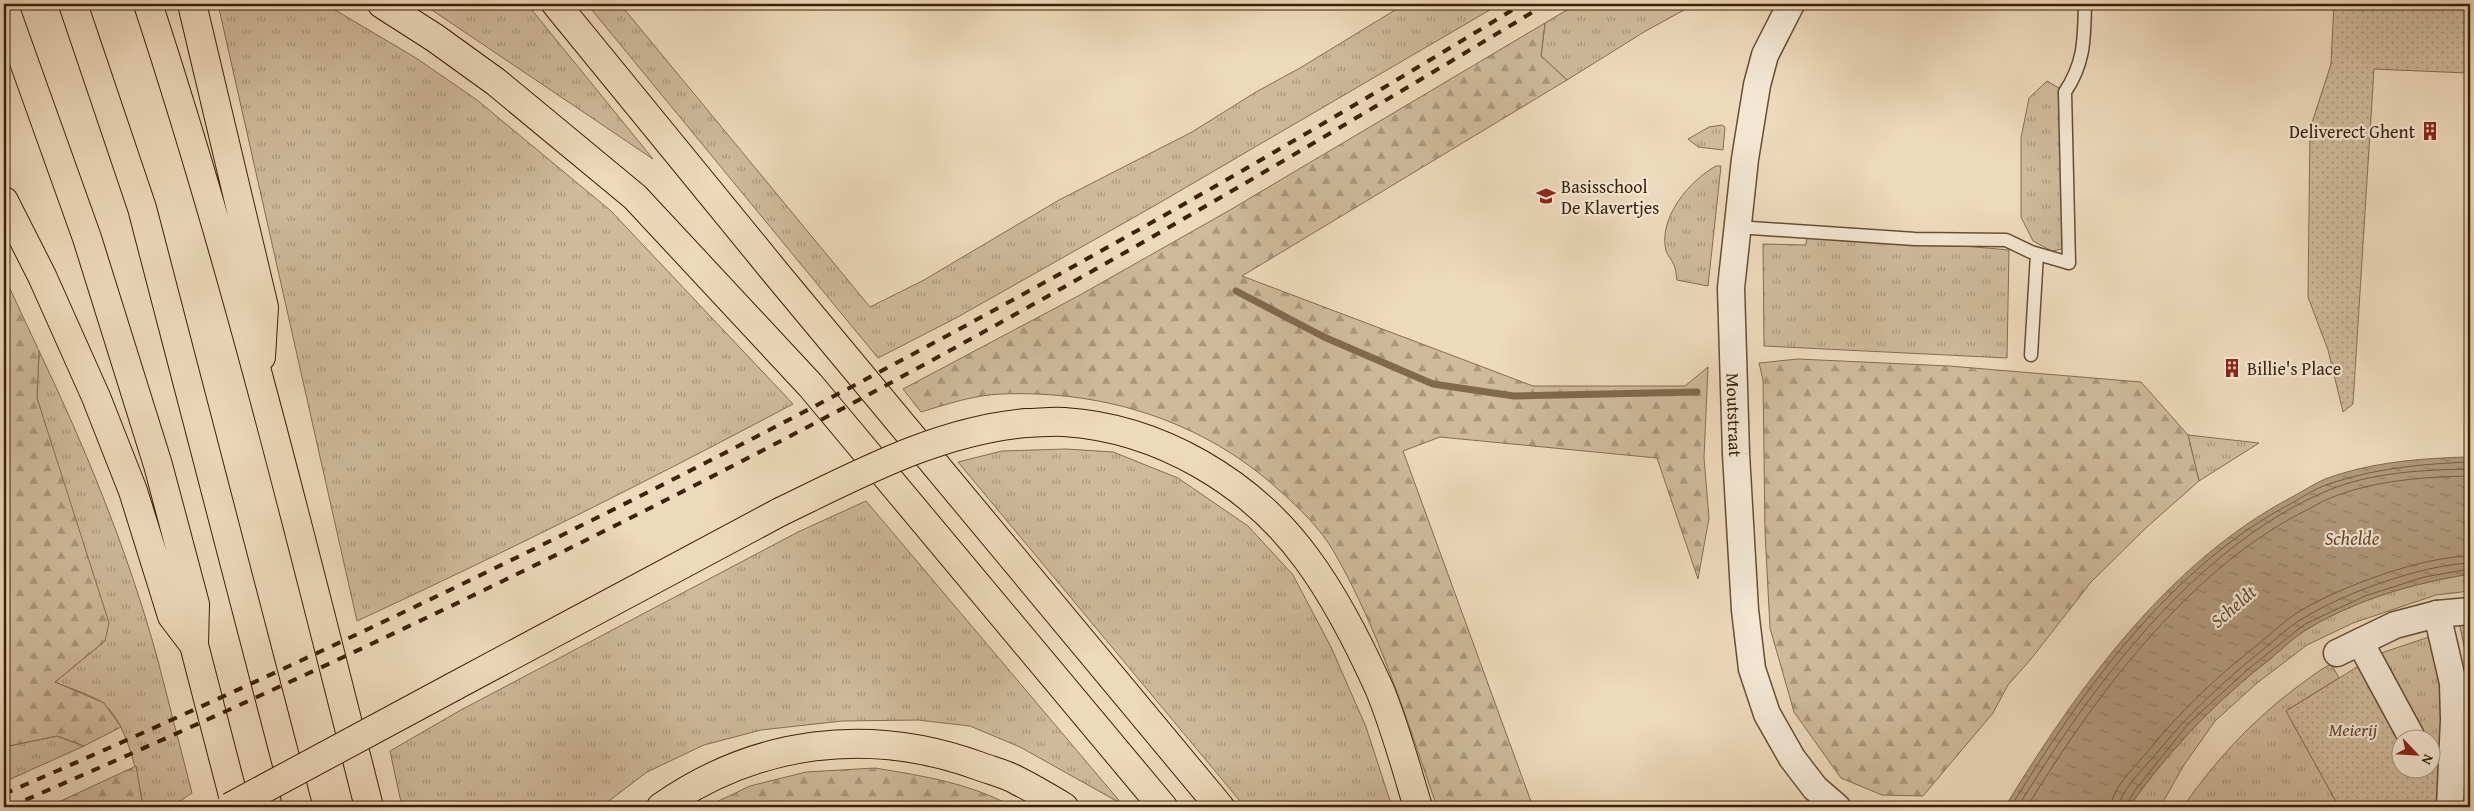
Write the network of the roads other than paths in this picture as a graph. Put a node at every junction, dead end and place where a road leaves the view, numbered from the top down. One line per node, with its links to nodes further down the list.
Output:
1 (73, 4): 21 (highway)
2 (148, 4): 13 (highway)
3 (192, 4): 13 (highway)
4 (382, 4): 25 (highway)
5 (556, 4): 26 (highway)
6 (1791, 4): 10 (street, Moutstraat)
7 (2086, 4): 11 (lane)
8 (4, 6): 16 (highway)
9 (4, 201): 16 (highway)
10 (1737, 227): 11 (lane); 28 (street, Moutstraat)
11 (2037, 254): 12 (lane)
12 (2031, 355)
13 (259, 376): 22 (highway)
14 (2470, 611): 15 (street)
15 (2438, 614): 17 (street); 18 (street)
16 (194, 645): 20 (highway)
17 (2405, 728)
18 (2442, 772): 29 (street)
19 (230, 807): 27 (highway, bridge)
20 (236, 807)
21 (298, 807)
22 (369, 807)
23 (661, 807): 24 (highway)
24 (1064, 807)
25 (1163, 807)
26 (1220, 807)
27 (1418, 807)
28 (1837, 807)
29 (2450, 807)

